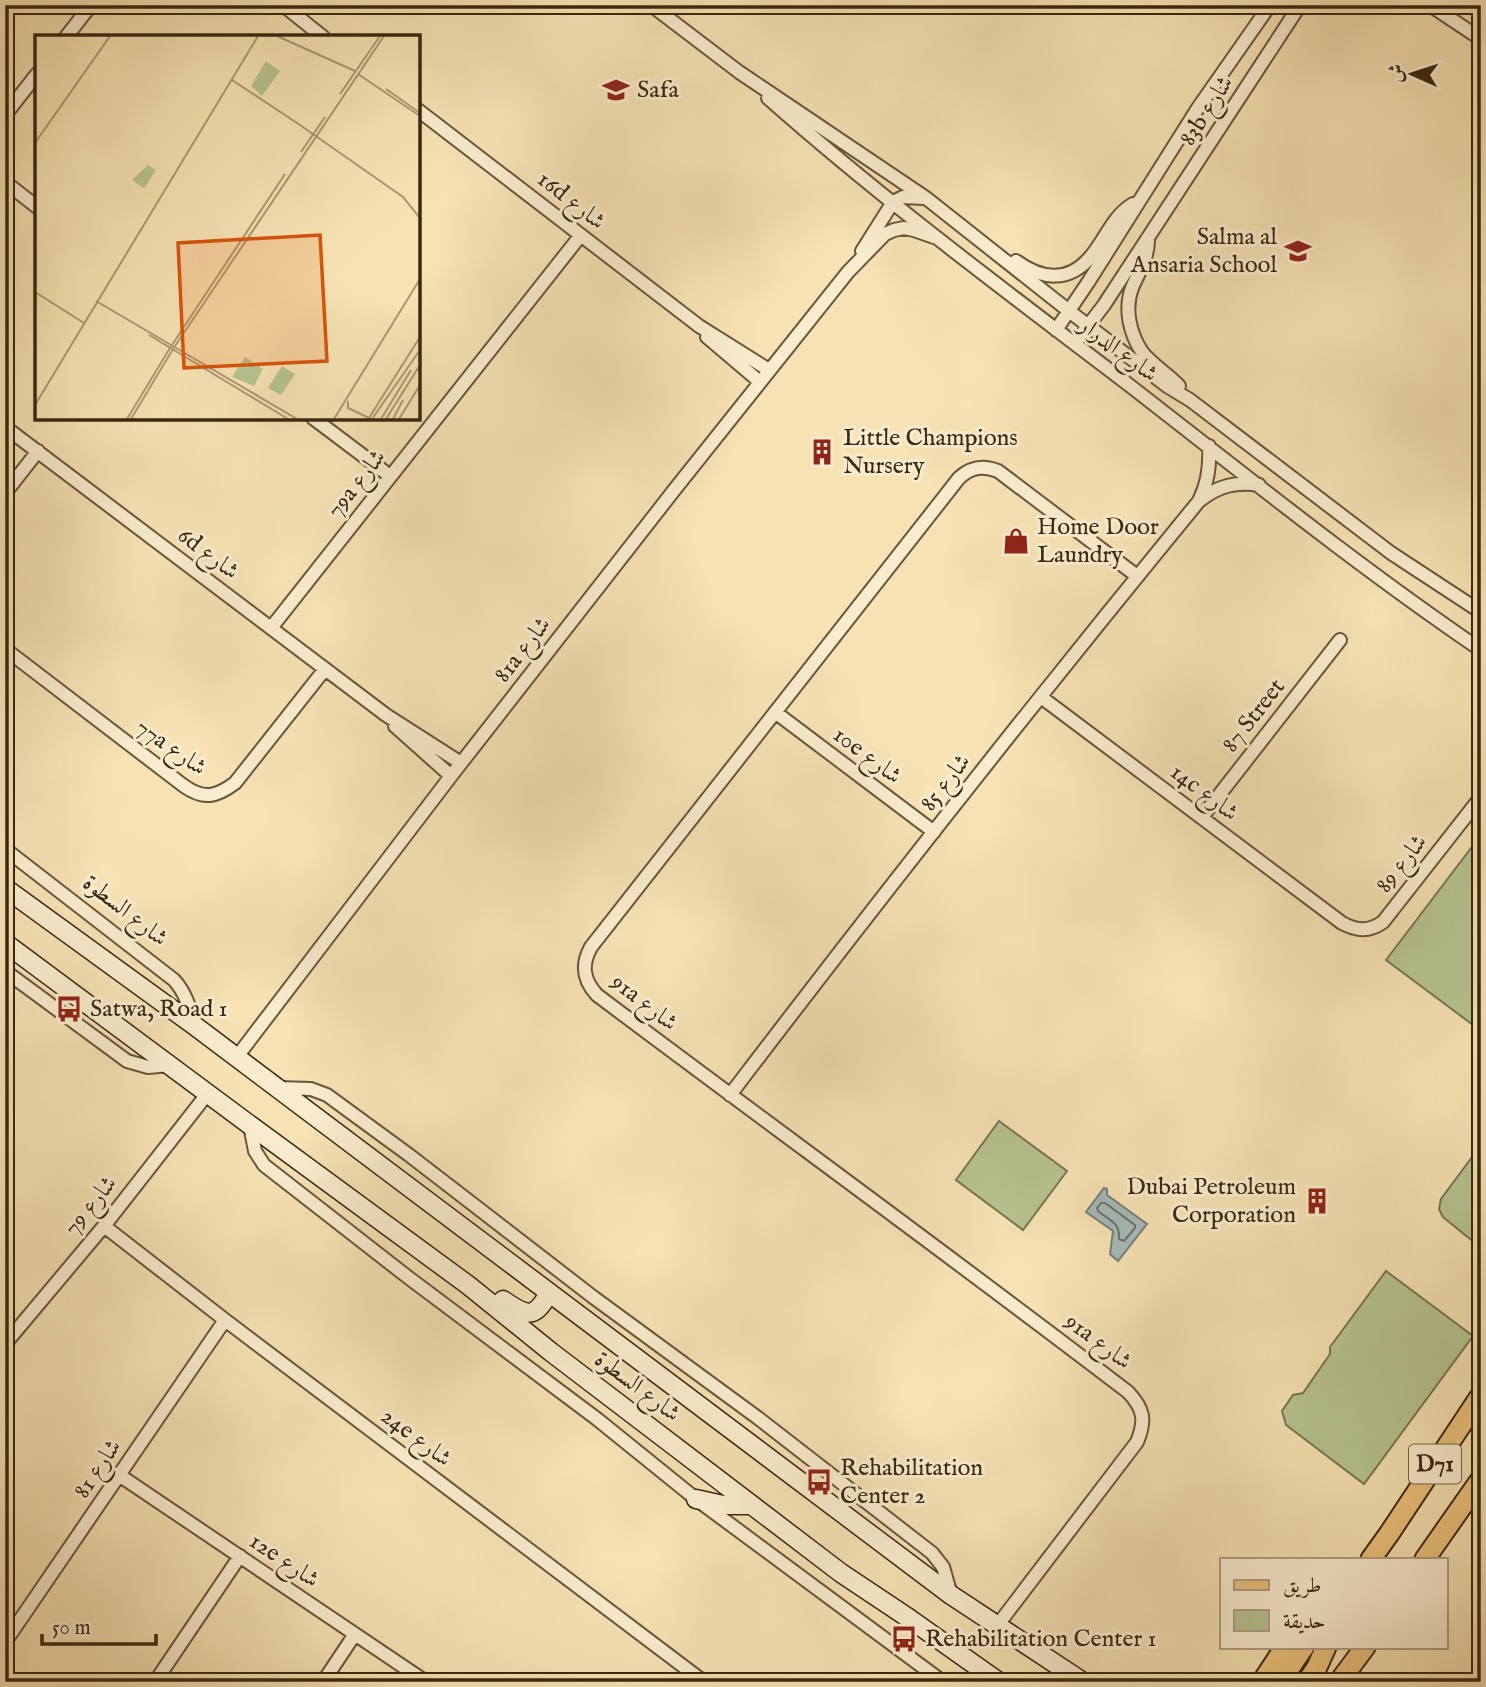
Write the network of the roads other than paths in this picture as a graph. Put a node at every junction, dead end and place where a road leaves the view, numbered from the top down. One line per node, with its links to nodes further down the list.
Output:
1 (91, 5): 7 (street)
2 (283, 5): 8 (street)
3 (651, 5): 10 (street, شارع الدرار)
4 (1270, 5): 16 (street, 83b شارع)
5 (1300, 5): 21 (street, 83b شارع)
6 (1430, 5): 9 (street)
7 (68, 35)
8 (321, 35)
9 (1481, 39)
10 (739, 72): 15 (street, شارع الدرار); 17 (street, شارع الدرار)
11 (35, 77): 13 (street)
12 (420, 112): 19 (street, 16d شارع)
13 (5, 115)
14 (5, 182): 18 (street)
15 (926, 198): 17 (street); 22 (street, شارع الدرار)
16 (1139, 201): 22 (street, 83b شارع); 24 (street, 83b شارع)
17 (893, 202): 20 (street, شارع الدرار); 23 (street, 81a شارع)
18 (35, 205)
19 (581, 235): 26 (street, 16d شارع); 36 (street, 79a شارع)
20 (934, 237): 23 (street, 81a شارع); 27 (street, شارع الدرار)
21 (1148, 238): 25 (street, 83b شارع); 31 (street, 83b شارع)
22 (982, 243): 24 (street, شارع الدرار)
23 (848, 272): 29 (street, 81a شارع)
24 (1069, 312): 25 (street, شارع الدرار); 27 (street, 83b شارع)
25 (1087, 325): 28 (street, 83b شارع); 31 (street, شارع الدرار)
26 (699, 326): 29 (street, 16d شارع); 30 (street, 16d شارع)
27 (1056, 330): 28 (street, شارع الدرار)
28 (1075, 343): 34 (street, شارع الدرار)
29 (769, 370): 30 (street, 81a شارع)
30 (760, 382): 50 (street, 81a شارع)
31 (1190, 400): 41 (street, شارع الدرار)
32 (316, 420): 36 (street)
33 (5, 427): 35 (street, 6d شارع)
34 (1209, 446): 37 (street, شارع الدرار); 39 (street, شارع 85)
35 (37, 451): 38 (street); 42 (street, 6d شارع)
36 (390, 476): 42 (street, 79a شارع)
37 (1259, 485): 39 (street, شارع 85); 45 (street, شارع الدرار)
38 (5, 493)
39 (1199, 501): 40 (street, شارع 85)
40 (1137, 576): 47 (street, شارع 85); 48 (street, 91a شارع)
41 (1481, 612)
42 (271, 628): 46 (street, 6d شارع)
43 (1340, 640): 53 (street, 87 Street)
44 (5, 649): 46 (street, 77a شارع)
45 (1481, 649)
46 (325, 668): 49 (street, 6d شارع)
47 (1041, 697): 53 (street, 14c شارع); 54 (street, شارع 85)
48 (775, 712): 54 (street, 10e شارع); 65 (street, 91a شارع)
49 (386, 715): 50 (street, 6d شارع); 51 (street, 6d شارع)
50 (461, 763): 51 (street, 81a شارع)
51 (451, 776): 61 (street, 81a شارع)
52 (1481, 797): 57 (street, شارع 89)
53 (1202, 817): 57 (street, 14c شارع)
54 (934, 832): 65 (street, شارع 85)
55 (5, 849): 60 (street, شارع السطوة)
56 (5, 888): 60 (main road, شارع السطوة)
57 (1342, 923)
58 (5, 943): 62 (main road, شارع السطوة)
59 (5, 971): 62 (street)
60 (195, 1026): 61 (main road, شارع السطوة)
61 (236, 1058): 63 (main road, شارع السطوة)
62 (172, 1065): 64 (main road, شارع السطوة)
63 (275, 1088): 69 (main road, شارع السطوة); 80 (street, شارع السطوة)
64 (208, 1093): 66 (main road, شارع السطوة); 67 (street, شارع 79)
65 (730, 1095): 81 (street, 91a شارع)
66 (250, 1125): 68 (main road, شارع السطوة); 75 (street, شارع السطوة)
67 (104, 1226): 70 (street, 24e شارع); 71 (street, شارع 79)
68 (468, 1285): 69 (main road); 76 (main road, شارع السطوة)
69 (549, 1293): 80 (main road, شارع السطوة)
70 (225, 1320): 73 (street, شارع 81); 91 (street, 24e شارع)
71 (5, 1344)
72 (1481, 1395): 78 (main road, D71)
73 (119, 1475): 77 (street, 12e شارع); 83 (street, شارع 81)
74 (1481, 1479): 79 (main road, D71)
75 (696, 1499): 76 (main road); 92 (street, شارع السطوة)
76 (751, 1505): 93 (main road, شارع السطوة)
77 (240, 1556): 82 (street, 12e شارع); 88 (street)
78 (1372, 1558)
79 (1426, 1558)
80 (951, 1595): 81 (main road, شارع السطوة)
81 (997, 1626): 94 (main road, شارع السطوة)
82 (355, 1634): 89 (street); 90 (street, 12e شارع)
83 (5, 1643)
84 (1284, 1648): 95 (main road)
85 (1303, 1648): 96 (main road)
86 (1326, 1648): 97 (main road)
87 (1364, 1648): 98 (main road)
88 (155, 1682)
89 (323, 1682)
90 (426, 1682)
91 (704, 1682)
92 (943, 1682)
93 (999, 1682)
94 (1083, 1682)
95 (1262, 1682)
96 (1280, 1682)
97 (1307, 1682)
98 (1339, 1682)

